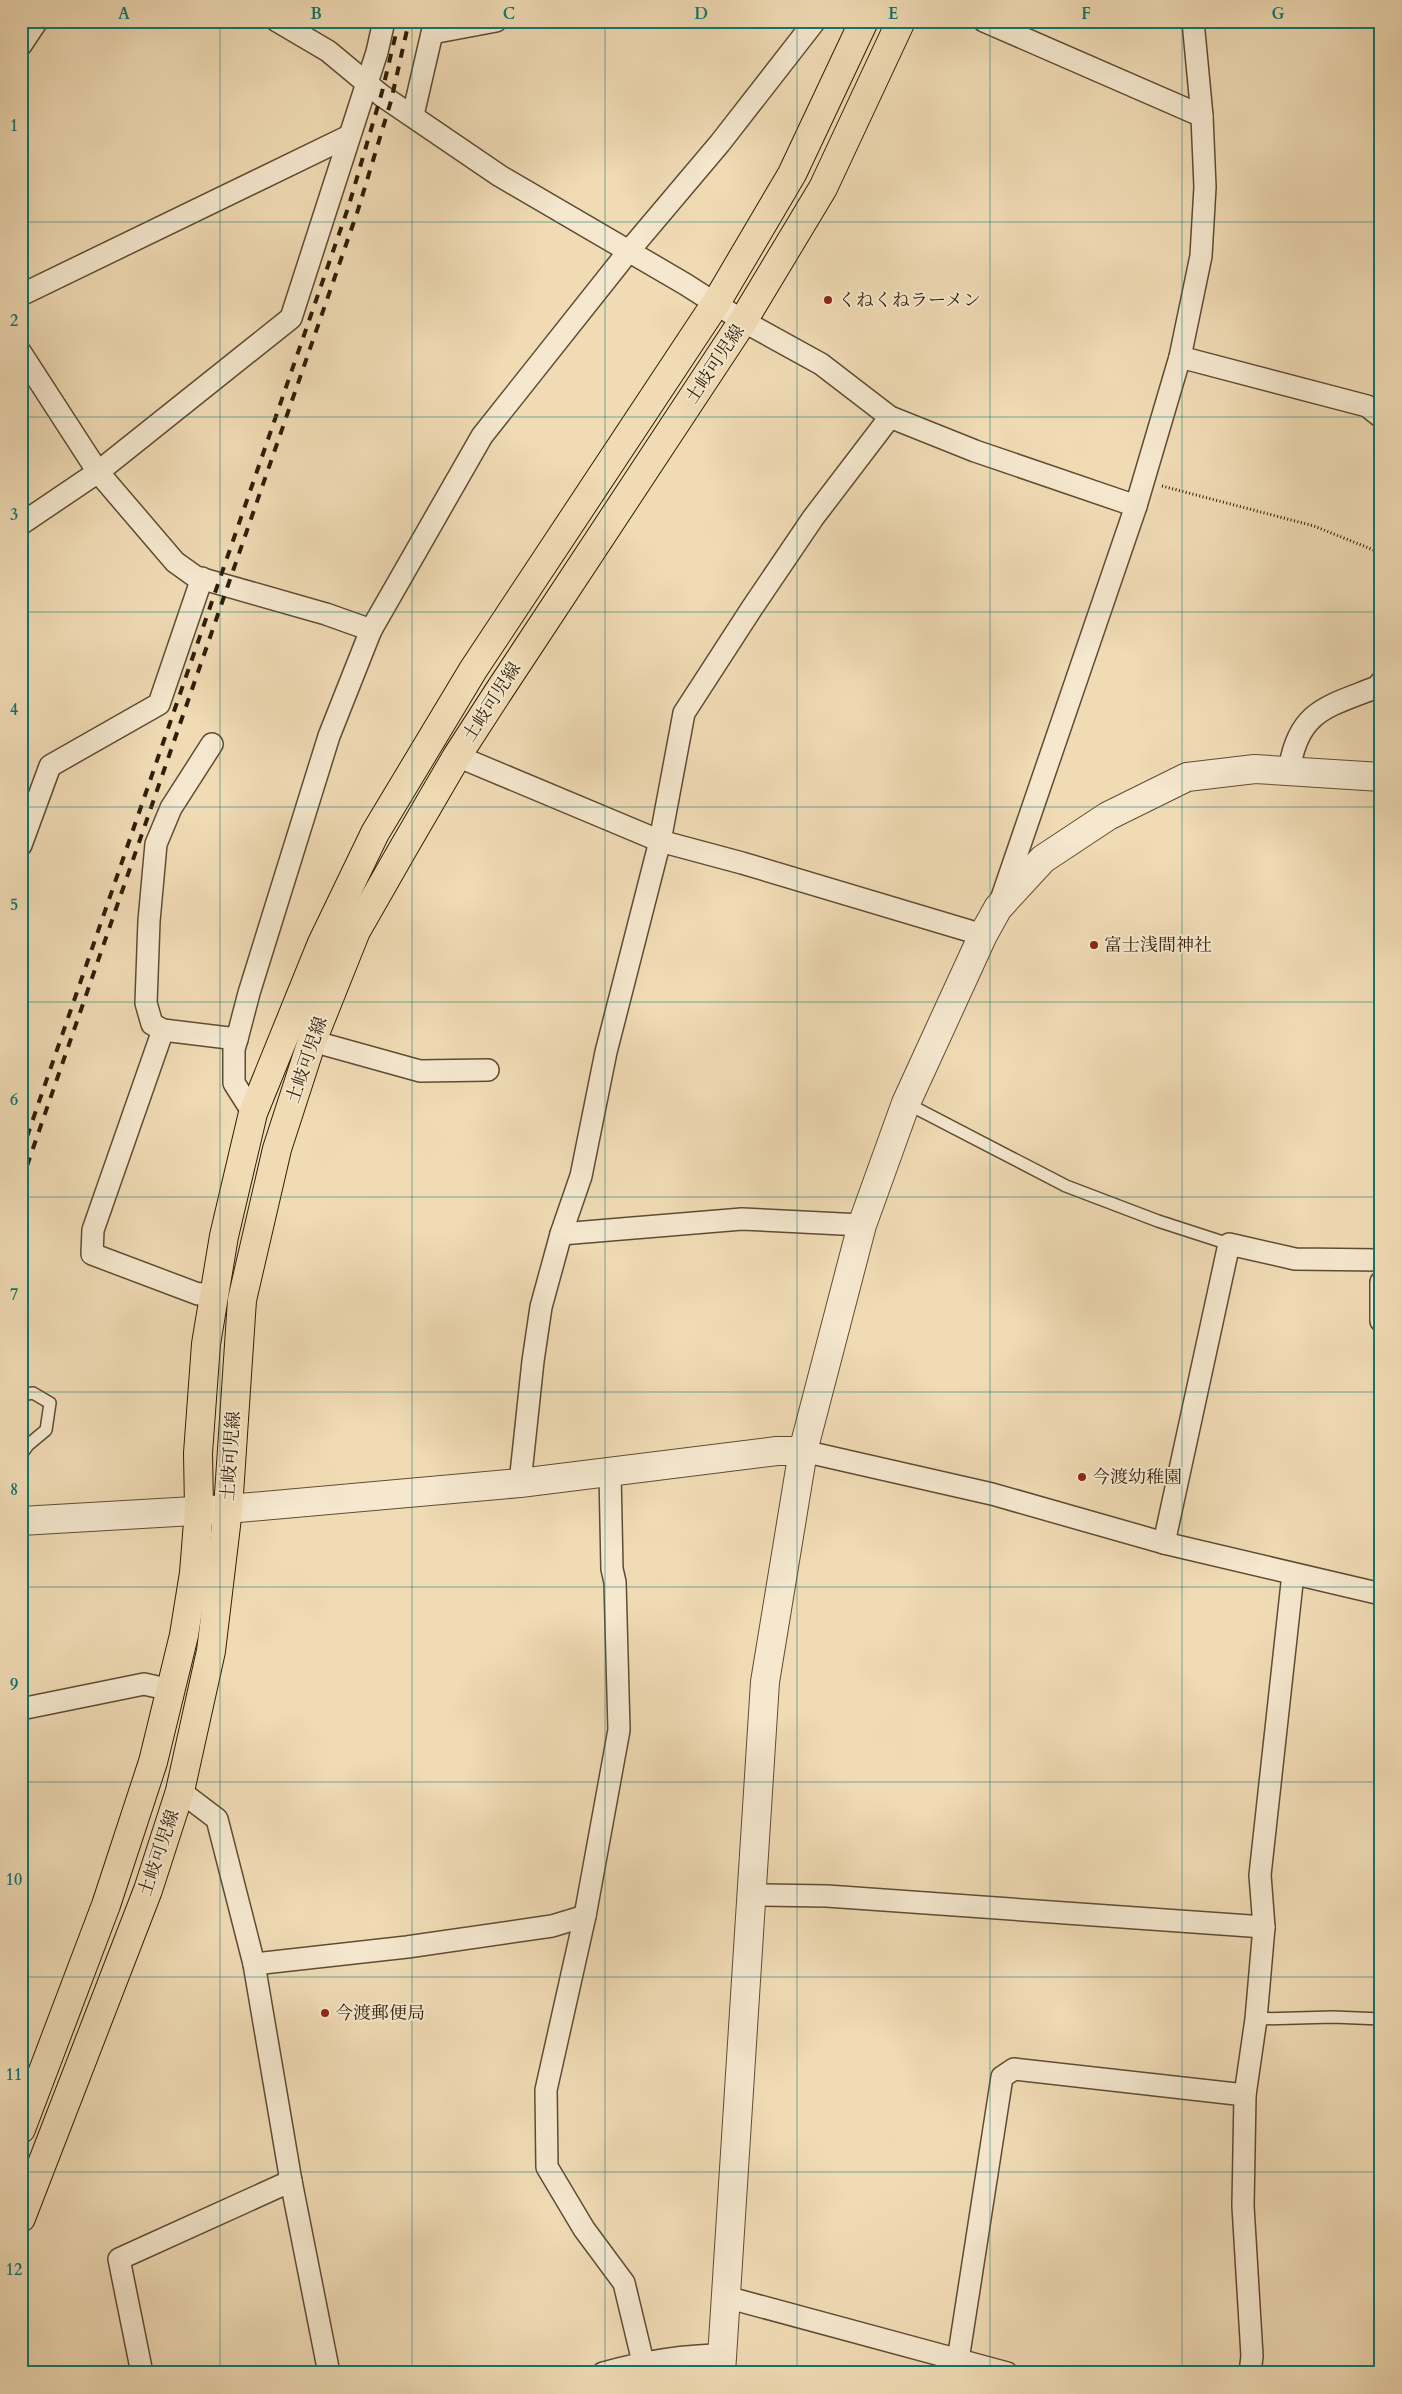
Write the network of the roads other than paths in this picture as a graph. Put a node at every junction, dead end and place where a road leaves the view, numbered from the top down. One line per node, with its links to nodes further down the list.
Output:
1 (36, 21): 10 (street)
2 (277, 21): 11 (street)
3 (384, 21): 11 (street)
4 (496, 21): 12 (street)
5 (815, 21): 15 (street)
6 (864, 21): 17 (main road, 土岐可児線)
7 (901, 21): 18 (main road, 土岐可児線)
8 (984, 21): 13 (street)
9 (1194, 21): 13 (street)
10 (21, 45)
11 (366, 82): 12 (street); 14 (street)
12 (413, 116): 15 (street)
13 (1202, 116): 20 (street)
14 (349, 136): 16 (street); 23 (street)
15 (628, 252): 17 (street); 27 (street)
16 (21, 295)
17 (716, 303): 18 (street); 42 (main road, 土岐可児線)
18 (744, 321): 21 (street); 30 (main road, 土岐可児線)
19 (21, 353): 23 (street)
20 (1180, 358): 22 (street); 24 (street)
21 (890, 417): 24 (street); 33 (street)
22 (1381, 417)
23 (98, 472): 25 (street); 26 (street)
24 (1136, 506): 35 (street)
25 (21, 524)
26 (202, 578): 27 (street); 34 (street)
27 (371, 630): 38 (street)
28 (1381, 682): 31 (street)
29 (212, 744): 37 (street)
30 (457, 756): 33 (street); 39 (main road, 土岐可児線)
31 (1289, 771): 32 (street); 35 (street)
32 (1381, 777)
33 (660, 841): 36 (street); 44 (street)
34 (21, 845)
35 (998, 908): 36 (street)
36 (983, 935): 41 (street)
37 (163, 1030): 38 (street); 48 (street)
38 (237, 1039): 42 (street)
39 (312, 1041): 40 (street); 56 (main road, 土岐可児線)
40 (488, 1070)
41 (906, 1103): 43 (street); 45 (lane)
42 (253, 1113): 48 (main road, 土岐可児線)
43 (862, 1225): 44 (street); 52 (street)
44 (560, 1234): 55 (street)
45 (1228, 1244): 46 (street); 59 (street)
46 (1381, 1260)
47 (1381, 1282): 49 (street)
48 (215, 1293): 57 (main road, 土岐可児線)
49 (1381, 1320)
50 (21, 1396): 51 (lane)
51 (25, 1444): 53 (lane)
52 (803, 1451): 54 (street); 59 (street); 65 (street)
53 (21, 1455)
54 (610, 1473): 55 (street); 66 (street)
55 (520, 1483): 56 (street)
56 (228, 1508): 57 (street); 64 (main road, 土岐可児線)
57 (199, 1509): 58 (street); 62 (main road, 土岐可児線)
58 (21, 1521)
59 (1164, 1543): 60 (street)
60 (1293, 1574): 61 (street); 67 (street)
61 (1381, 1594)
62 (171, 1690): 63 (street); 72 (main road, 土岐可児線)
63 (21, 1709)
64 (180, 1791): 68 (street); 74 (main road, 土岐可児線)
65 (753, 1895): 67 (street); 75 (street)
66 (585, 1916): 68 (street); 77 (street)
67 (1264, 1927): 69 (street)
68 (254, 1964): 73 (street)
69 (1256, 2018): 70 (lane); 71 (street)
70 (1381, 2020)
71 (1245, 2096): 76 (street); 83 (street)
72 (21, 2129)
73 (290, 2181): 79 (street); 80 (street)
74 (21, 2218)
75 (726, 2297): 76 (street); 78 (street)
76 (958, 2360): 82 (street)
77 (643, 2362): 78 (street); 81 (street)
78 (722, 2364)
79 (142, 2373)
80 (329, 2373)
81 (603, 2373)
82 (1007, 2373)
83 (1250, 2373)

